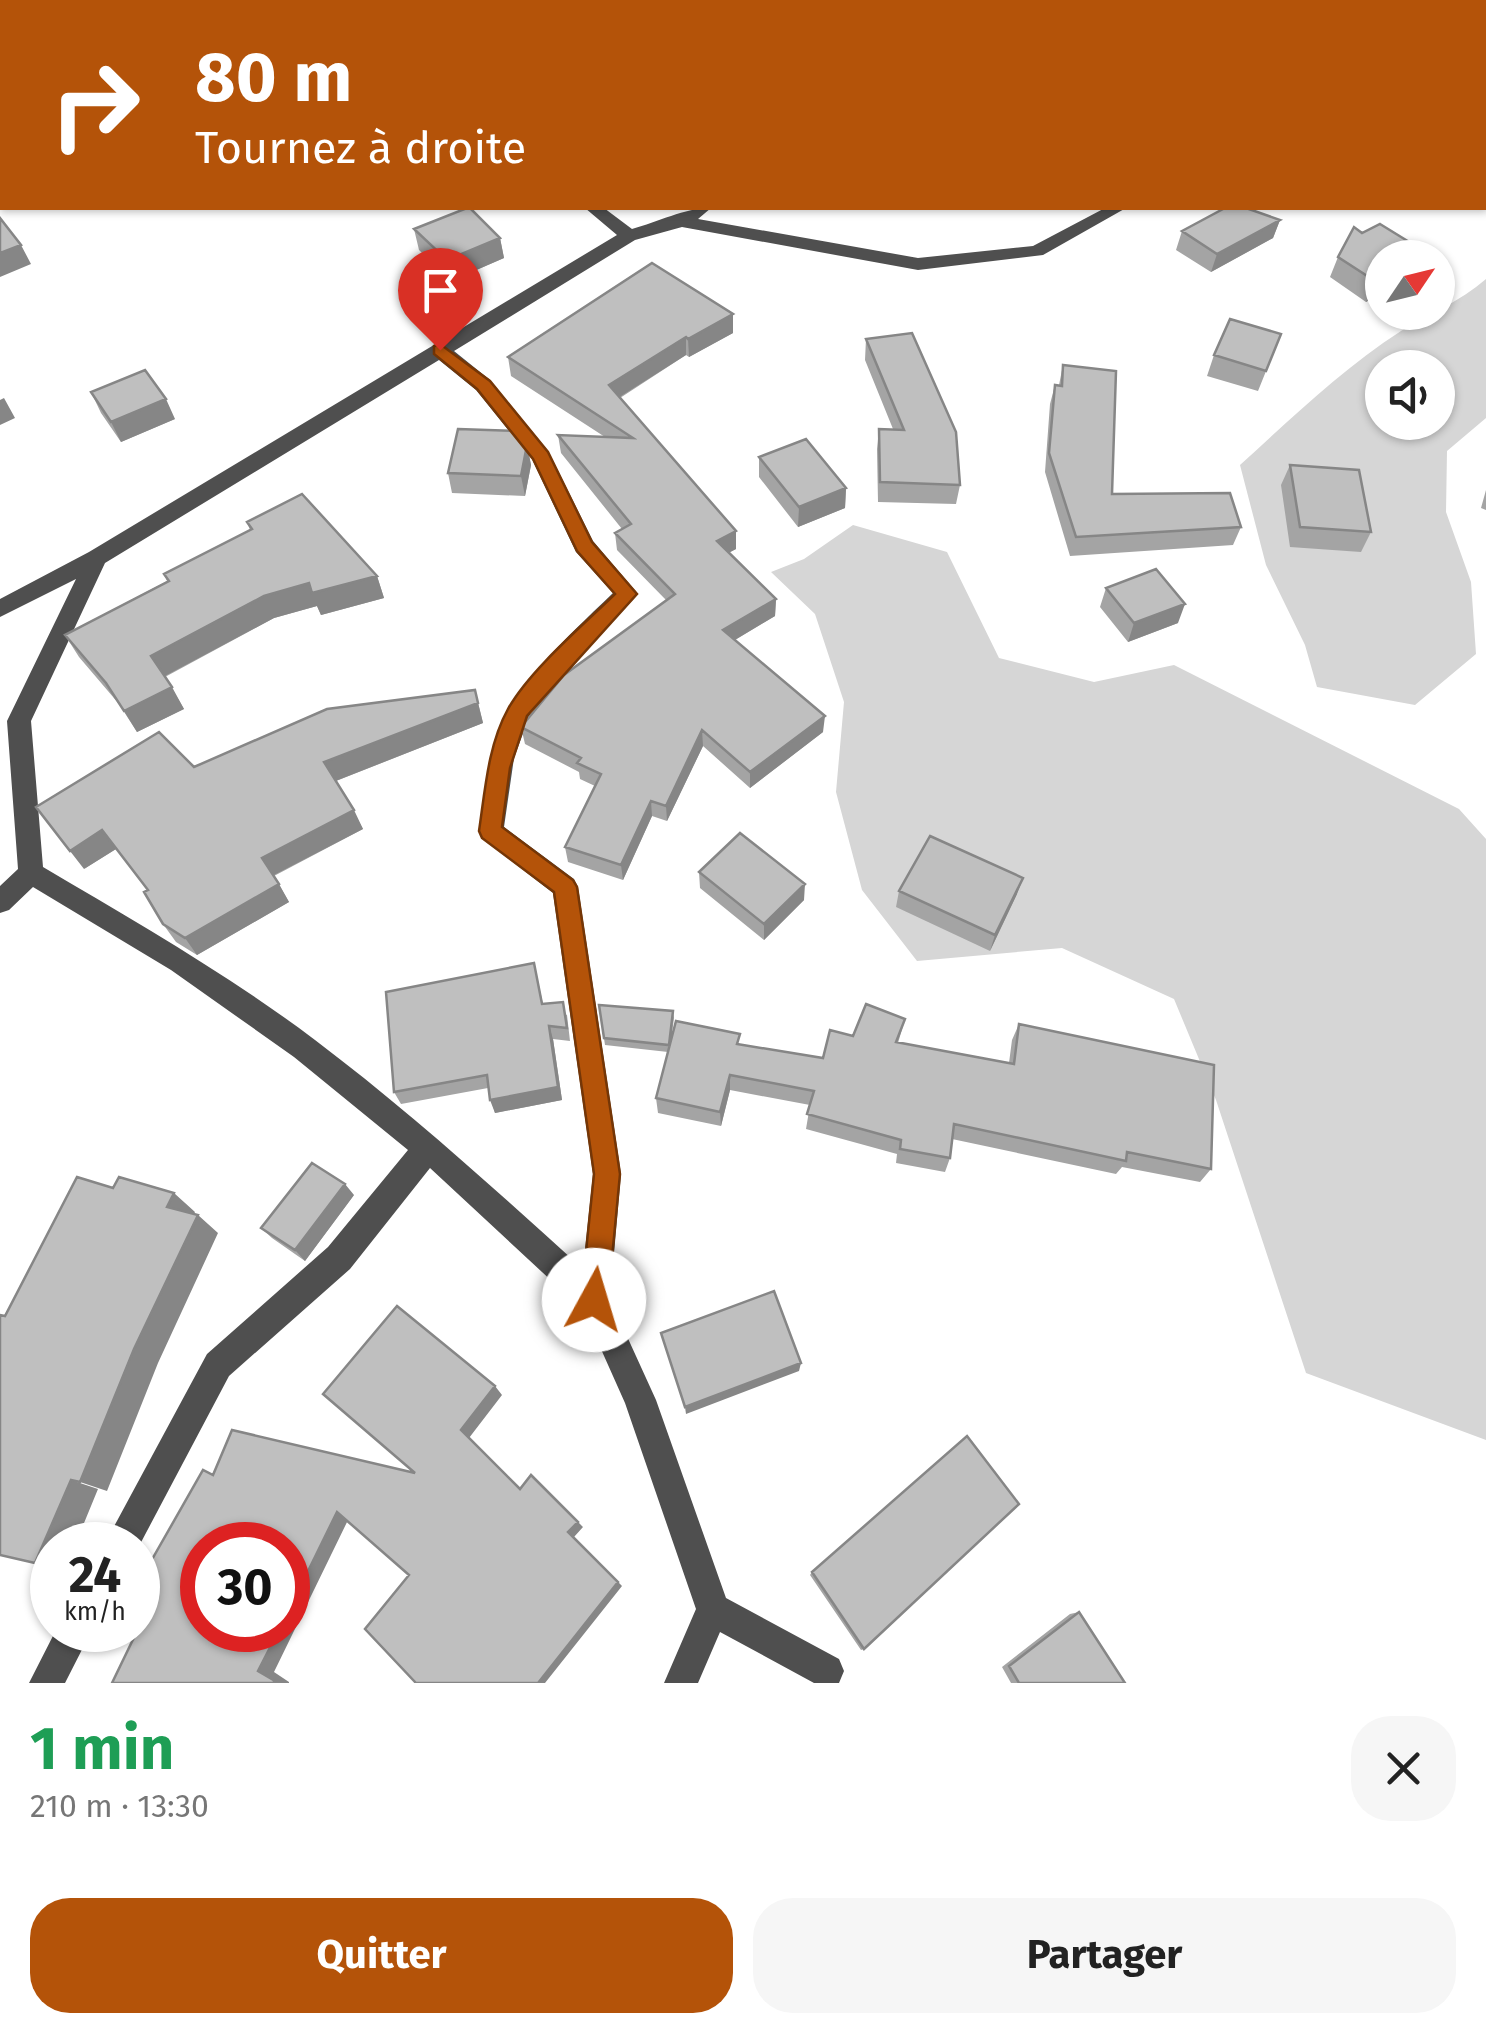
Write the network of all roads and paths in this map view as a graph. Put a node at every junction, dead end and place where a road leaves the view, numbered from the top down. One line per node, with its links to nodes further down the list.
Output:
1 (596, 210): 5 (street)
2 (699, 210): 4 (street)
3 (1113, 210): 4 (street)
4 (681, 221): 5 (street)
5 (629, 236): 6 (street)
6 (440, 350): 7 (street); 12 (street)
7 (97, 558): 8 (street); 9 (street)
8 (0, 609)
9 (31, 873): 10 (street); 11 (street)
10 (0, 902)
11 (428, 1148): 12 (street); 13 (street)
12 (594, 1300): 14 (street)
13 (133, 1522)
14 (713, 1609): 16 (street); 18 (street)
15 (63, 1652): 17 (street)
16 (828, 1671)
17 (46, 1683)
18 (680, 1683)

